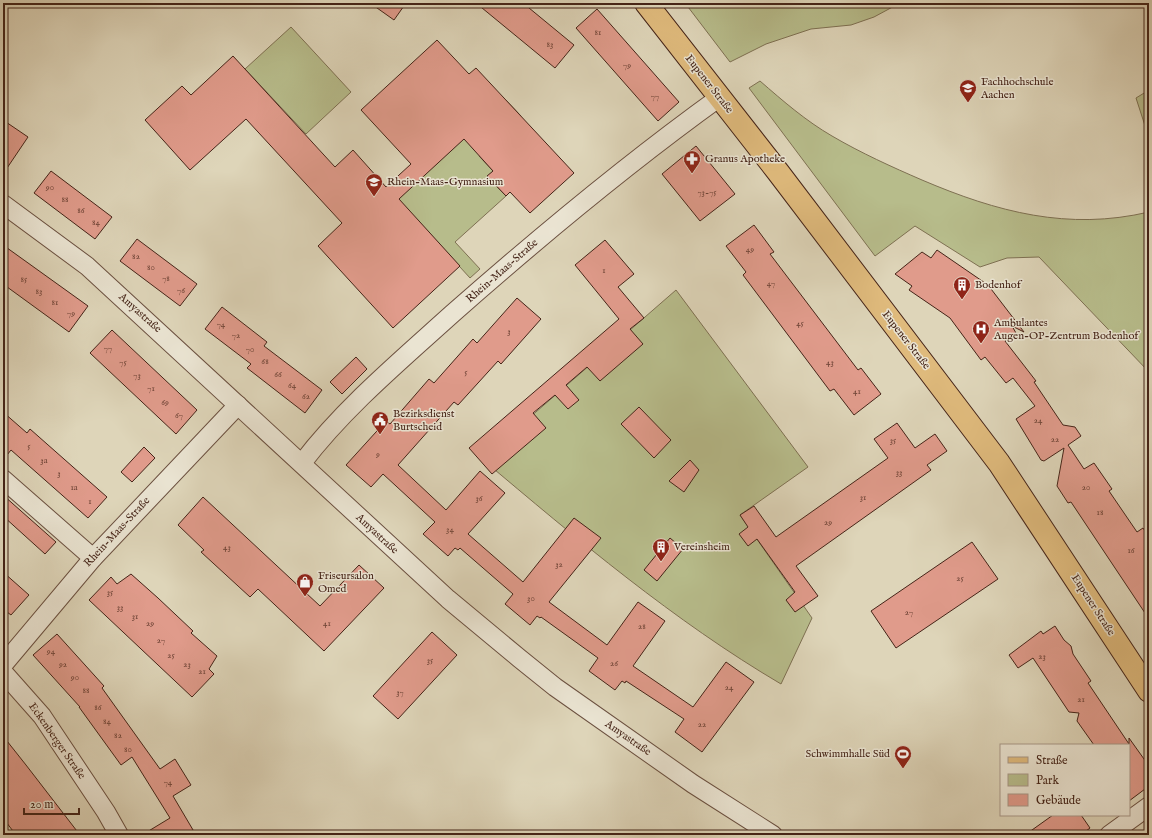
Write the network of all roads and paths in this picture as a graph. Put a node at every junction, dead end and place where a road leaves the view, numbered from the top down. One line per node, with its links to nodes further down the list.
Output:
1 (646, 3): 2 (main road, Eupener Straße)
2 (720, 97): 5 (street, Rhein-Maas-Straße); 10 (main road, Eupener Straße)
3 (3, 204): 4 (street, Amyastraße)
4 (238, 405): 5 (street, Amyastraße); 7 (street, Rhein-Maas-Straße)
5 (302, 464): 13 (street, Amyastraße)
6 (3, 479): 7 (street)
7 (93, 558): 8 (street, Rhein-Maas-Straße)
8 (3, 665)
9 (3, 672): 12 (street, Eckenberger Straße)
10 (1149, 691)
11 (1149, 806): 14 (street)
12 (118, 835)
13 (773, 835)
14 (1109, 835)

